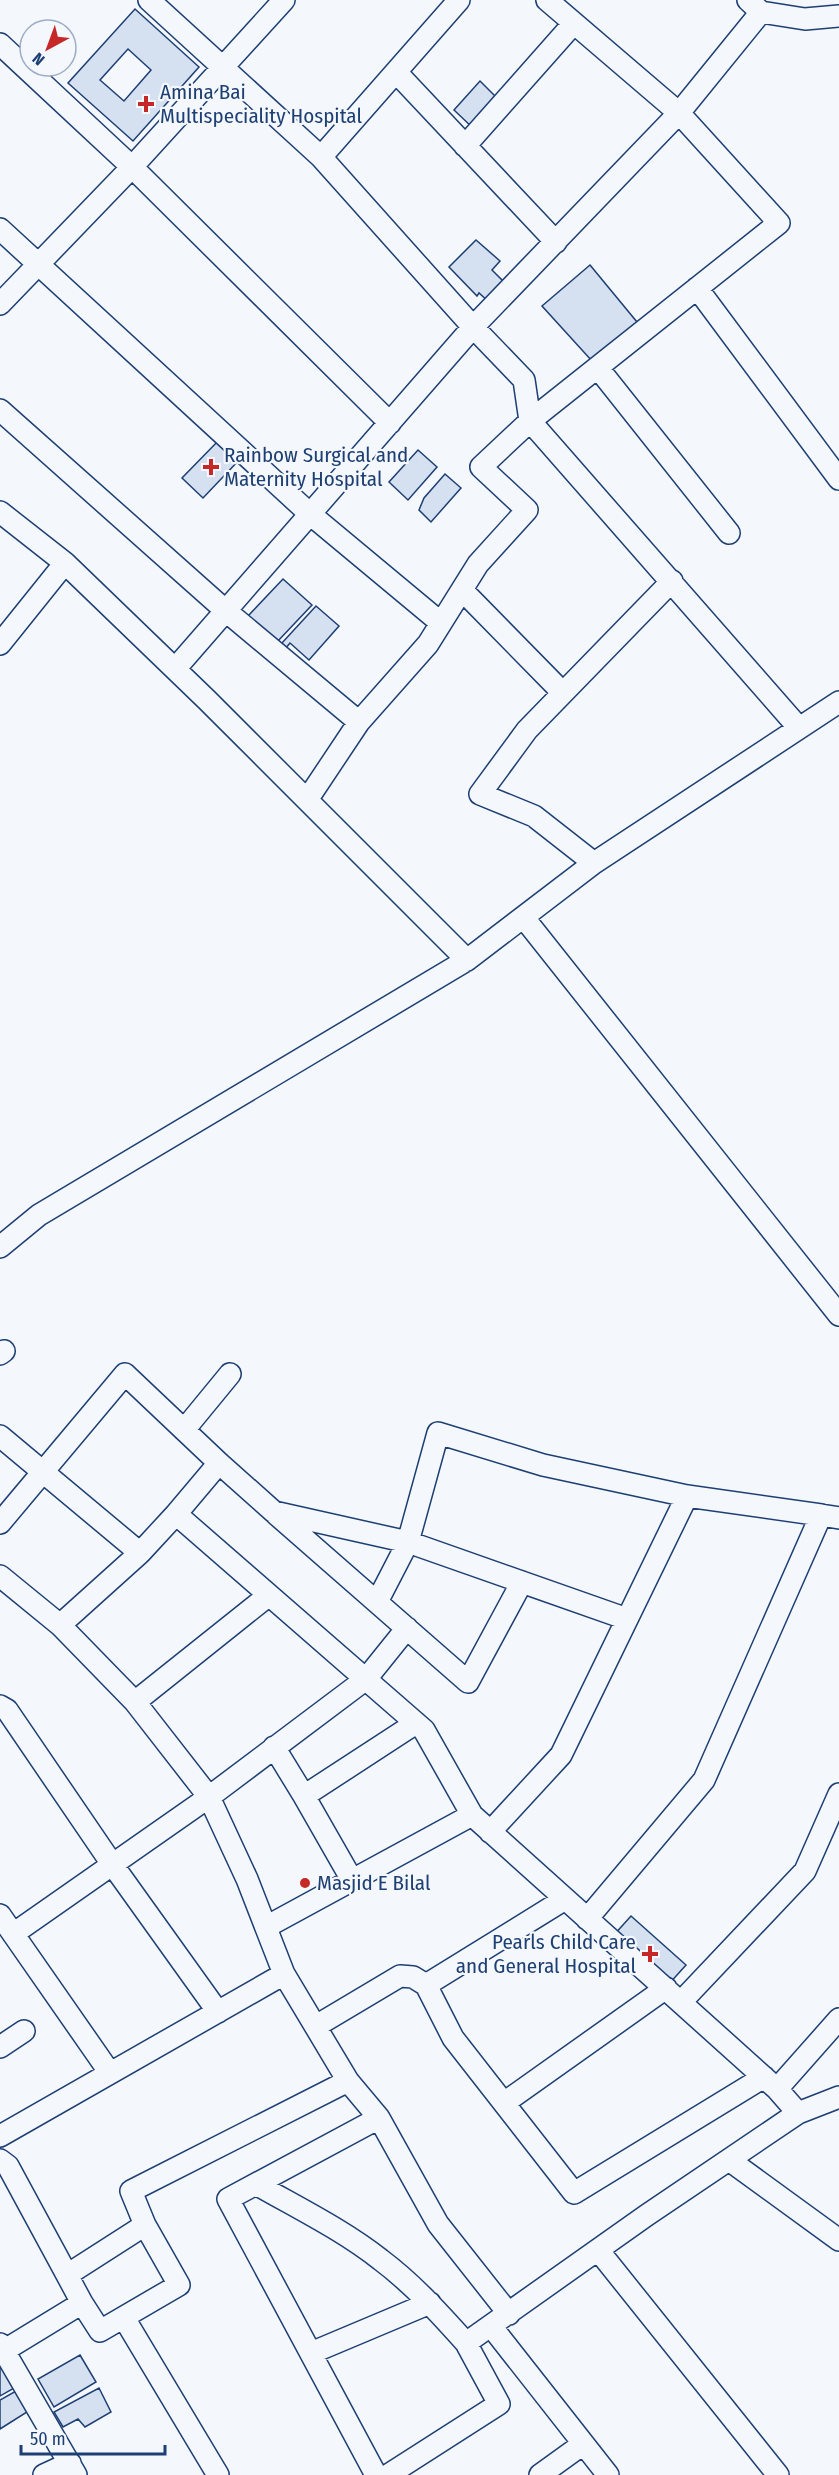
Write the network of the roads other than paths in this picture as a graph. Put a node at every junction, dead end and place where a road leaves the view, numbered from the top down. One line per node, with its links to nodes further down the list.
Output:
1 (149, 0): 10 (street)
2 (284, 0): 10 (street)
3 (459, 0): 11 (street)
4 (547, 0): 8 (street)
5 (754, 6): 6 (street); 12 (street)
6 (788, 8): 7 (street)
7 (839, 16)
8 (574, 23): 12 (street); 13 (street)
9 (0, 44): 15 (street)
10 (223, 67): 14 (street); 15 (street)
11 (396, 72): 13 (street); 14 (street)
12 (679, 112): 17 (street); 19 (street)
13 (465, 146): 17 (street)
14 (321, 157): 21 (street)
15 (132, 167): 18 (street); 25 (street)
16 (0, 229): 18 (street)
17 (556, 242): 21 (street)
18 (38, 264): 20 (street); 28 (street)
19 (697, 288): 22 (street); 26 (street)
20 (0, 304)
21 (473, 327): 24 (street); 25 (street)
22 (598, 368): 24 (street); 29 (street)
23 (0, 410): 33 (street)
24 (530, 421): 31 (street); 32 (street)
25 (390, 423): 28 (street)
26 (839, 479)
27 (0, 512): 30 (street)
28 (310, 514): 33 (street); 34 (street)
29 (729, 533)
30 (65, 563): 35 (street); 36 (street)
31 (672, 581): 37 (street); 40 (street)
32 (462, 590): 34 (street); 37 (street)
33 (226, 610): 36 (street); 39 (street)
34 (441, 623): 39 (street)
35 (0, 644)
36 (175, 669): 41 (street)
37 (563, 693): 42 (street)
38 (839, 702): 40 (street)
39 (359, 722): 41 (street)
40 (799, 728): 42 (street)
41 (307, 800): 44 (street)
42 (594, 863): 43 (street)
43 (525, 918): 44 (street); 46 (street)
44 (467, 960): 45 (street)
45 (0, 1247)
46 (839, 1315)
47 (230, 1374): 48 (street)
48 (184, 1430): 50 (street); 51 (street)
49 (0, 1436): 51 (street)
50 (219, 1463): 53 (street); 54 (street)
51 (43, 1473): 56 (street); 58 (street)
52 (687, 1496): 55 (street); 57 (street); 63 (street)
53 (274, 1512): 57 (street); 62 (street)
54 (176, 1514): 58 (street); 61 (street)
55 (830, 1516): 80 (street)
56 (0, 1523)
57 (408, 1542): 60 (street); 62 (street)
58 (140, 1553): 64 (street)
59 (0, 1576): 64 (street)
60 (522, 1582): 63 (street); 65 (street)
61 (269, 1595): 66 (street); 67 (street)
62 (377, 1602): 65 (street)
63 (627, 1619): 75 (street)
64 (60, 1625): 67 (street)
65 (407, 1628): 66 (street)
66 (366, 1679): 69 (street); 70 (street)
67 (135, 1702): 73 (street)
68 (0, 1707): 76 (street)
69 (416, 1723): 72 (street); 74 (street)
70 (274, 1747): 72 (street); 73 (street)
71 (839, 1794): 85 (street)
72 (304, 1796): 77 (street)
73 (209, 1797): 76 (street); 81 (street)
74 (472, 1815): 75 (street); 77 (street)
75 (490, 1832): 78 (street)
76 (112, 1864): 82 (street); 86 (street)
77 (352, 1880): 81 (street)
78 (565, 1899): 80 (street); 84 (street)
79 (0, 1915): 82 (street)
80 (587, 1919): 85 (street)
81 (266, 1927): 83 (street)
82 (13, 1934): 91 (street)
83 (284, 1974): 86 (street); 88 (street)
84 (426, 1985): 88 (street); 95 (street)
85 (674, 1995): 93 (street); 95 (street)
86 (218, 2012): 91 (street)
87 (839, 2019): 93 (street)
88 (316, 2026): 92 (street)
89 (24, 2031): 90 (street)
90 (0, 2047)
91 (110, 2073): 98 (street)
92 (348, 2081): 97 (street); 102 (street)
93 (770, 2083): 95 (street); 96 (street)
94 (839, 2097): 96 (street)
95 (504, 2103)
96 (798, 2114): 100 (street)
97 (379, 2118): 101 (street); 108 (street)
98 (0, 2136)
99 (0, 2160): 105 (street)
100 (729, 2160): 103 (street); 104 (street)
101 (256, 2184): 107 (street); 113 (street)
102 (145, 2225): 105 (street); 109 (street)
103 (839, 2240)
104 (598, 2250): 108 (street); 122 (street)
105 (68, 2275): 106 (street)
106 (82, 2303): 109 (street); 112 (street)
107 (430, 2303): 111 (street); 113 (street)
108 (509, 2314): 110 (street)
109 (124, 2318): 117 (street)
110 (491, 2326): 111 (street); 114 (street)
111 (466, 2343): 119 (street)
112 (2, 2349): 115 (street)
113 (310, 2353): 118 (street)
114 (583, 2444): 120 (street); 121 (street)
115 (73, 2469): 116 (street)
116 (45, 2475)
117 (218, 2475)
118 (376, 2475)
119 (388, 2475)
120 (540, 2475)
121 (608, 2475)
122 (778, 2475)

